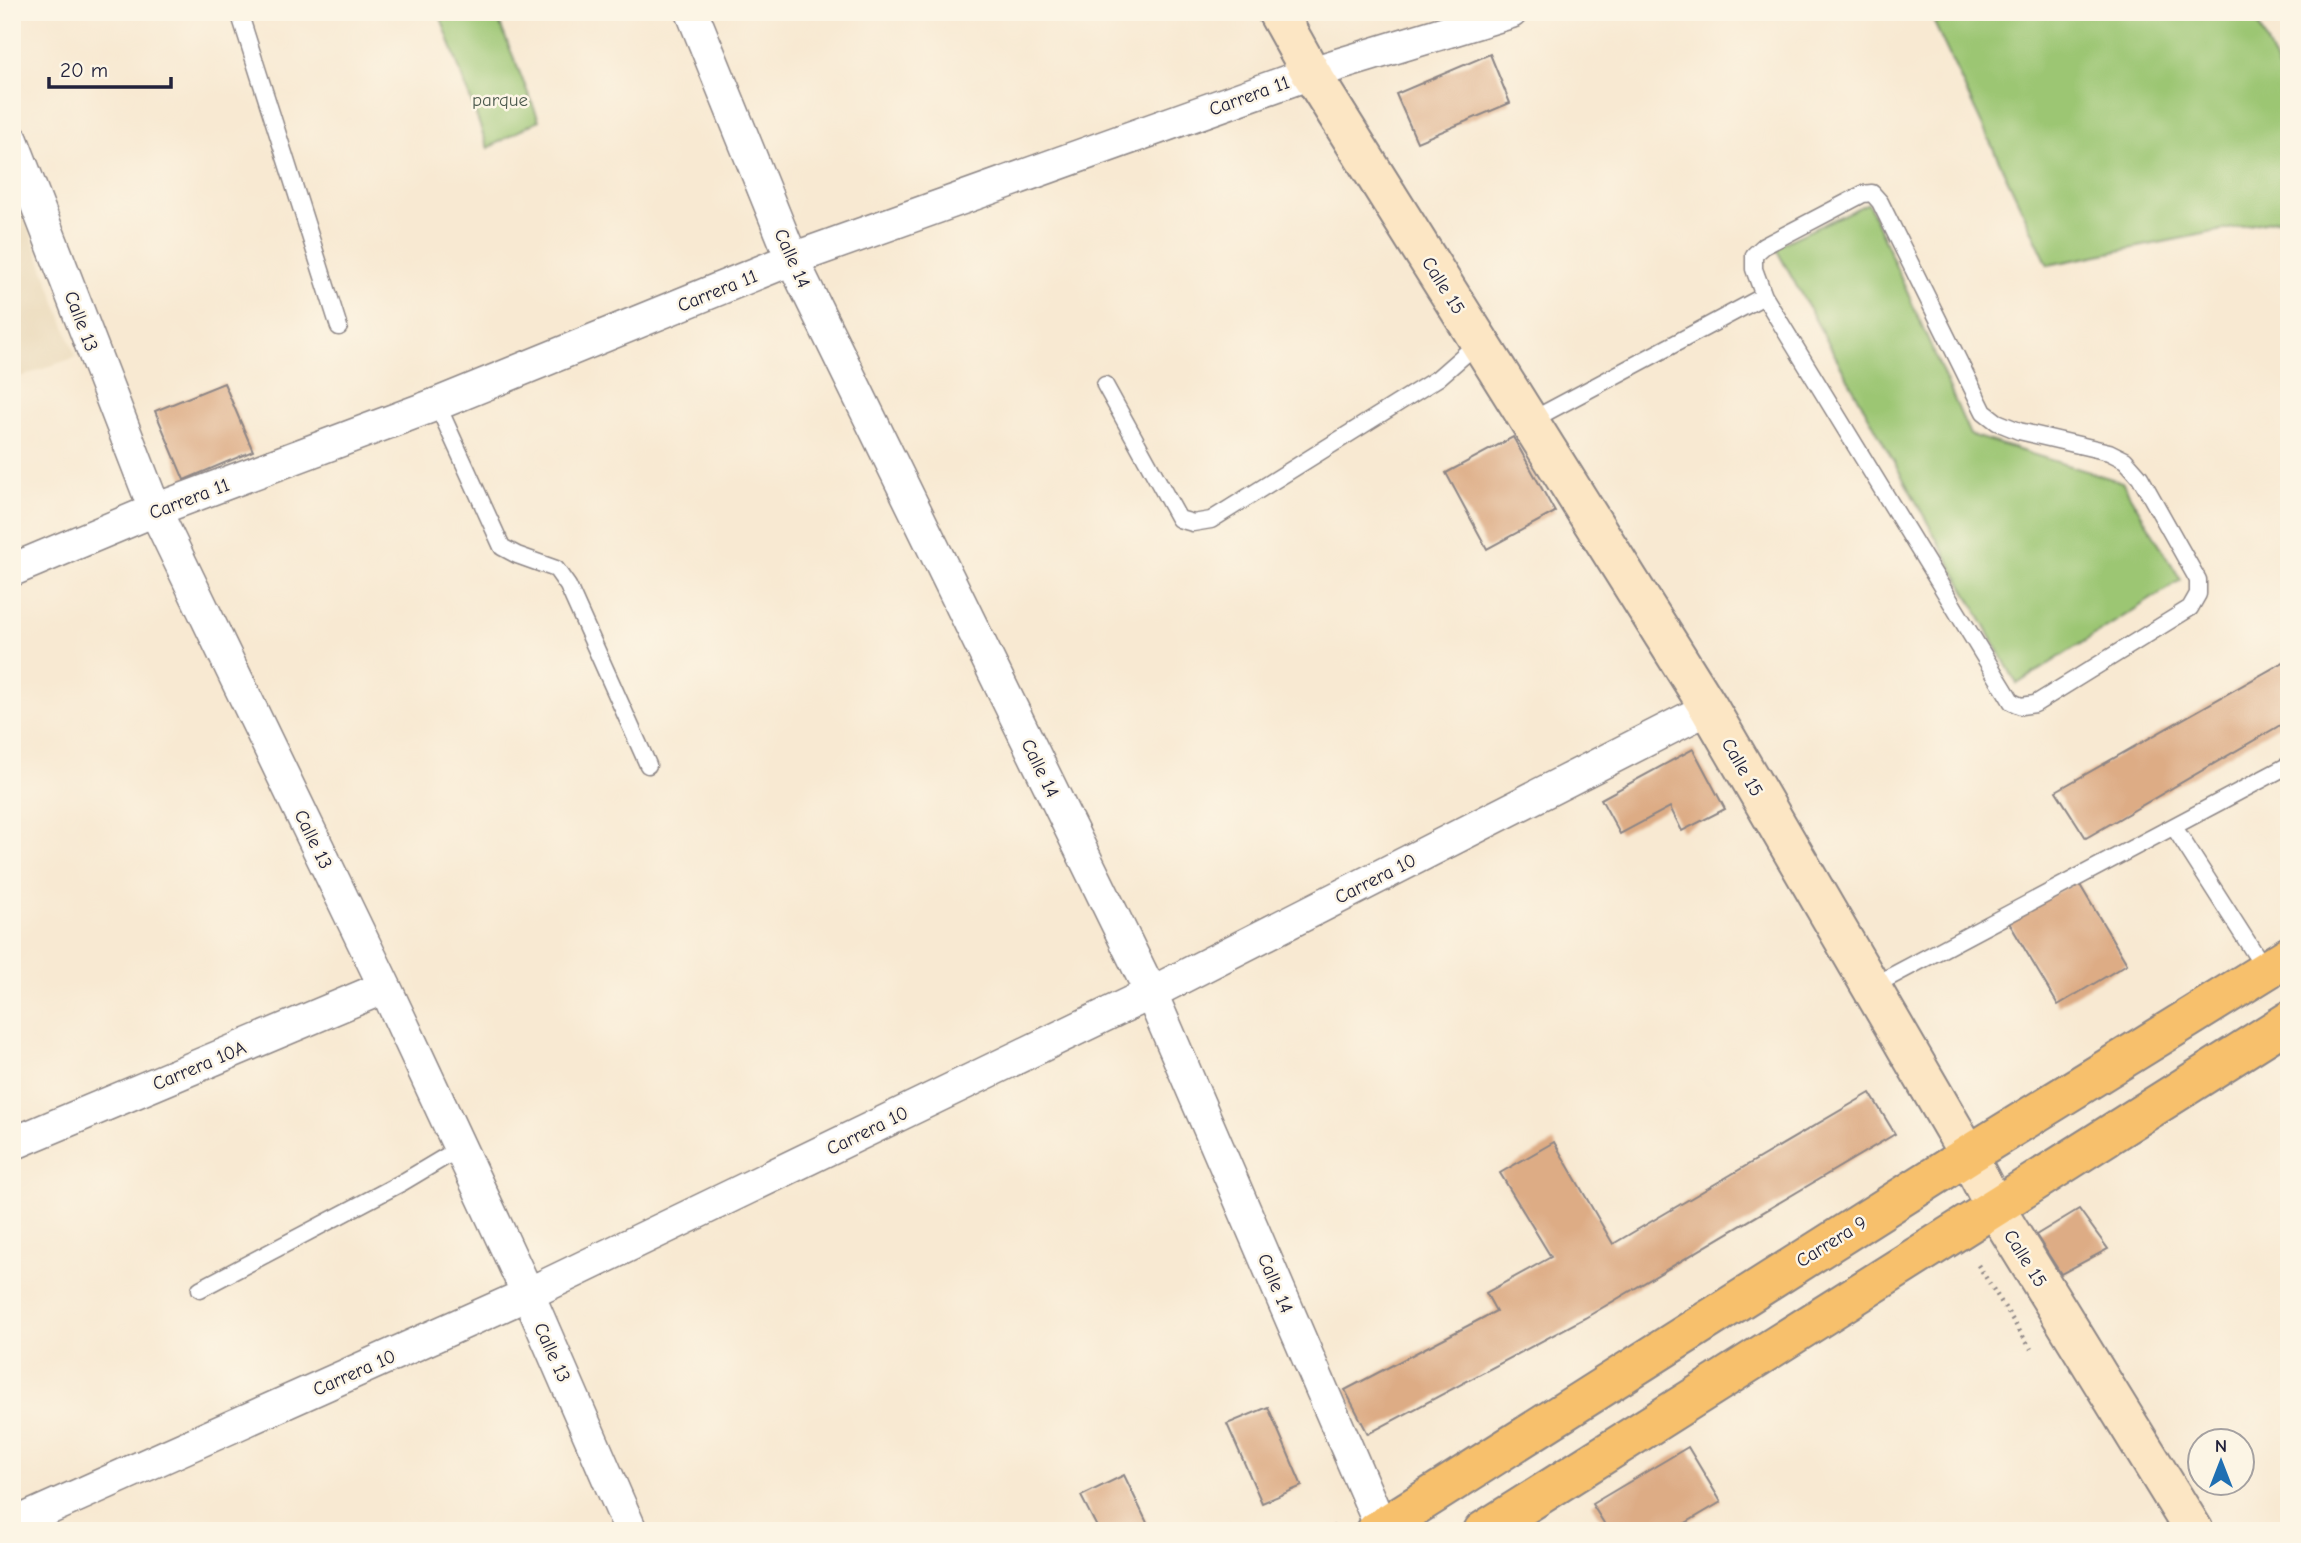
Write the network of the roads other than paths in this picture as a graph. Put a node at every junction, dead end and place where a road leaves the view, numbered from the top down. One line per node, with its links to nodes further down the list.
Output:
1 (239, 12): 9 (lane)
2 (692, 12): 7 (street, Calle 14)
3 (1277, 12): 5 (street, Calle 15)
4 (1511, 12): 5 (street, Carrera 11)
5 (1311, 73): 7 (street, Carrera 11); 10 (street, Calle 15)
6 (12, 140): 14 (street, Calle 13)
7 (792, 259): 12 (street, Carrera 11); 23 (street, Calle 14)
8 (1763, 296): 8 (lane); 13 (lane)
9 (338, 327)
10 (1479, 342): 11 (lane); 13 (street, Calle 15)
11 (1105, 385)
12 (437, 404): 14 (street, Carrera 11); 17 (lane)
13 (1530, 421): 16 (street, Calle 15)
14 (155, 510): 15 (street, Carrera 11); 21 (street, Calle 13)
15 (12, 570)
16 (1709, 708): 22 (street, Calle 15); 23 (street, Carrera 10)
17 (648, 765)
18 (2289, 765): 19 (lane)
19 (2174, 827): 20 (lane); 22 (lane)
20 (2277, 963): 27 (main road, Carrera 9)
21 (385, 987): 25 (street, Carrera 10A); 26 (street, Calle 13)
22 (1871, 987): 27 (street, Calle 15)
23 (1151, 993): 30 (street, Carrera 10); 32 (street, Calle 14)
24 (2289, 1021): 28 (main road)
25 (12, 1144)
26 (460, 1148): 29 (lane); 30 (street, Calle 13)
27 (1968, 1154): 28 (street, Calle 15); 32 (main road, Carrera 9)
28 (1994, 1206): 34 (main road); 35 (street, Calle 15)
29 (200, 1289)
30 (528, 1294): 31 (street, Carrera 10); 33 (street, Calle 13)
31 (12, 1525)
32 (1379, 1529)
33 (631, 1531)
34 (1483, 1531)
35 (2194, 1531)

